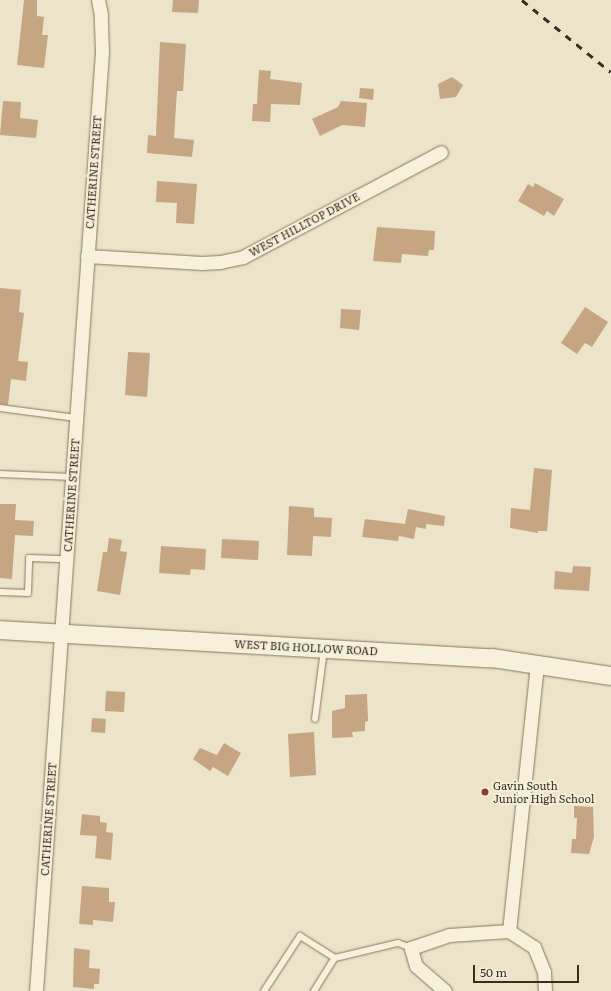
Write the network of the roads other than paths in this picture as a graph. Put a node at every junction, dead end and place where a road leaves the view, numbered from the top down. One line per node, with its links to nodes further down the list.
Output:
1 (98, 0): 3 (street, CATHERINE STREET)
2 (441, 152): 3 (street, WEST HILLTOP DRIVE)
3 (87, 256): 5 (street, CATHERINE STREET)
4 (0, 408): 5 (lane)
5 (76, 418): 7 (street, CATHERINE STREET)
6 (0, 474): 7 (lane)
7 (72, 477): 8 (street, CATHERINE STREET)
8 (66, 559): 9 (lane); 11 (street, CATHERINE STREET)
9 (0, 592)
10 (0, 630): 11 (main road, WEST BIG HOLLOW ROAD)
11 (61, 633): 12 (main road, WEST BIG HOLLOW ROAD); 19 (street, CATHERINE STREET)
12 (325, 648): 13 (main road, WEST BIG HOLLOW ROAD); 15 (lane)
13 (537, 664): 14 (main road, WEST BIG HOLLOW ROAD); 16 (street)
14 (611, 676)
15 (315, 719)
16 (509, 931): 17 (street); 23 (street)
17 (411, 948): 18 (lane); 22 (street)
18 (336, 958): 20 (lane); 21 (lane)
19 (36, 991)
20 (264, 991)
21 (314, 991)
22 (445, 991)
23 (545, 991)

